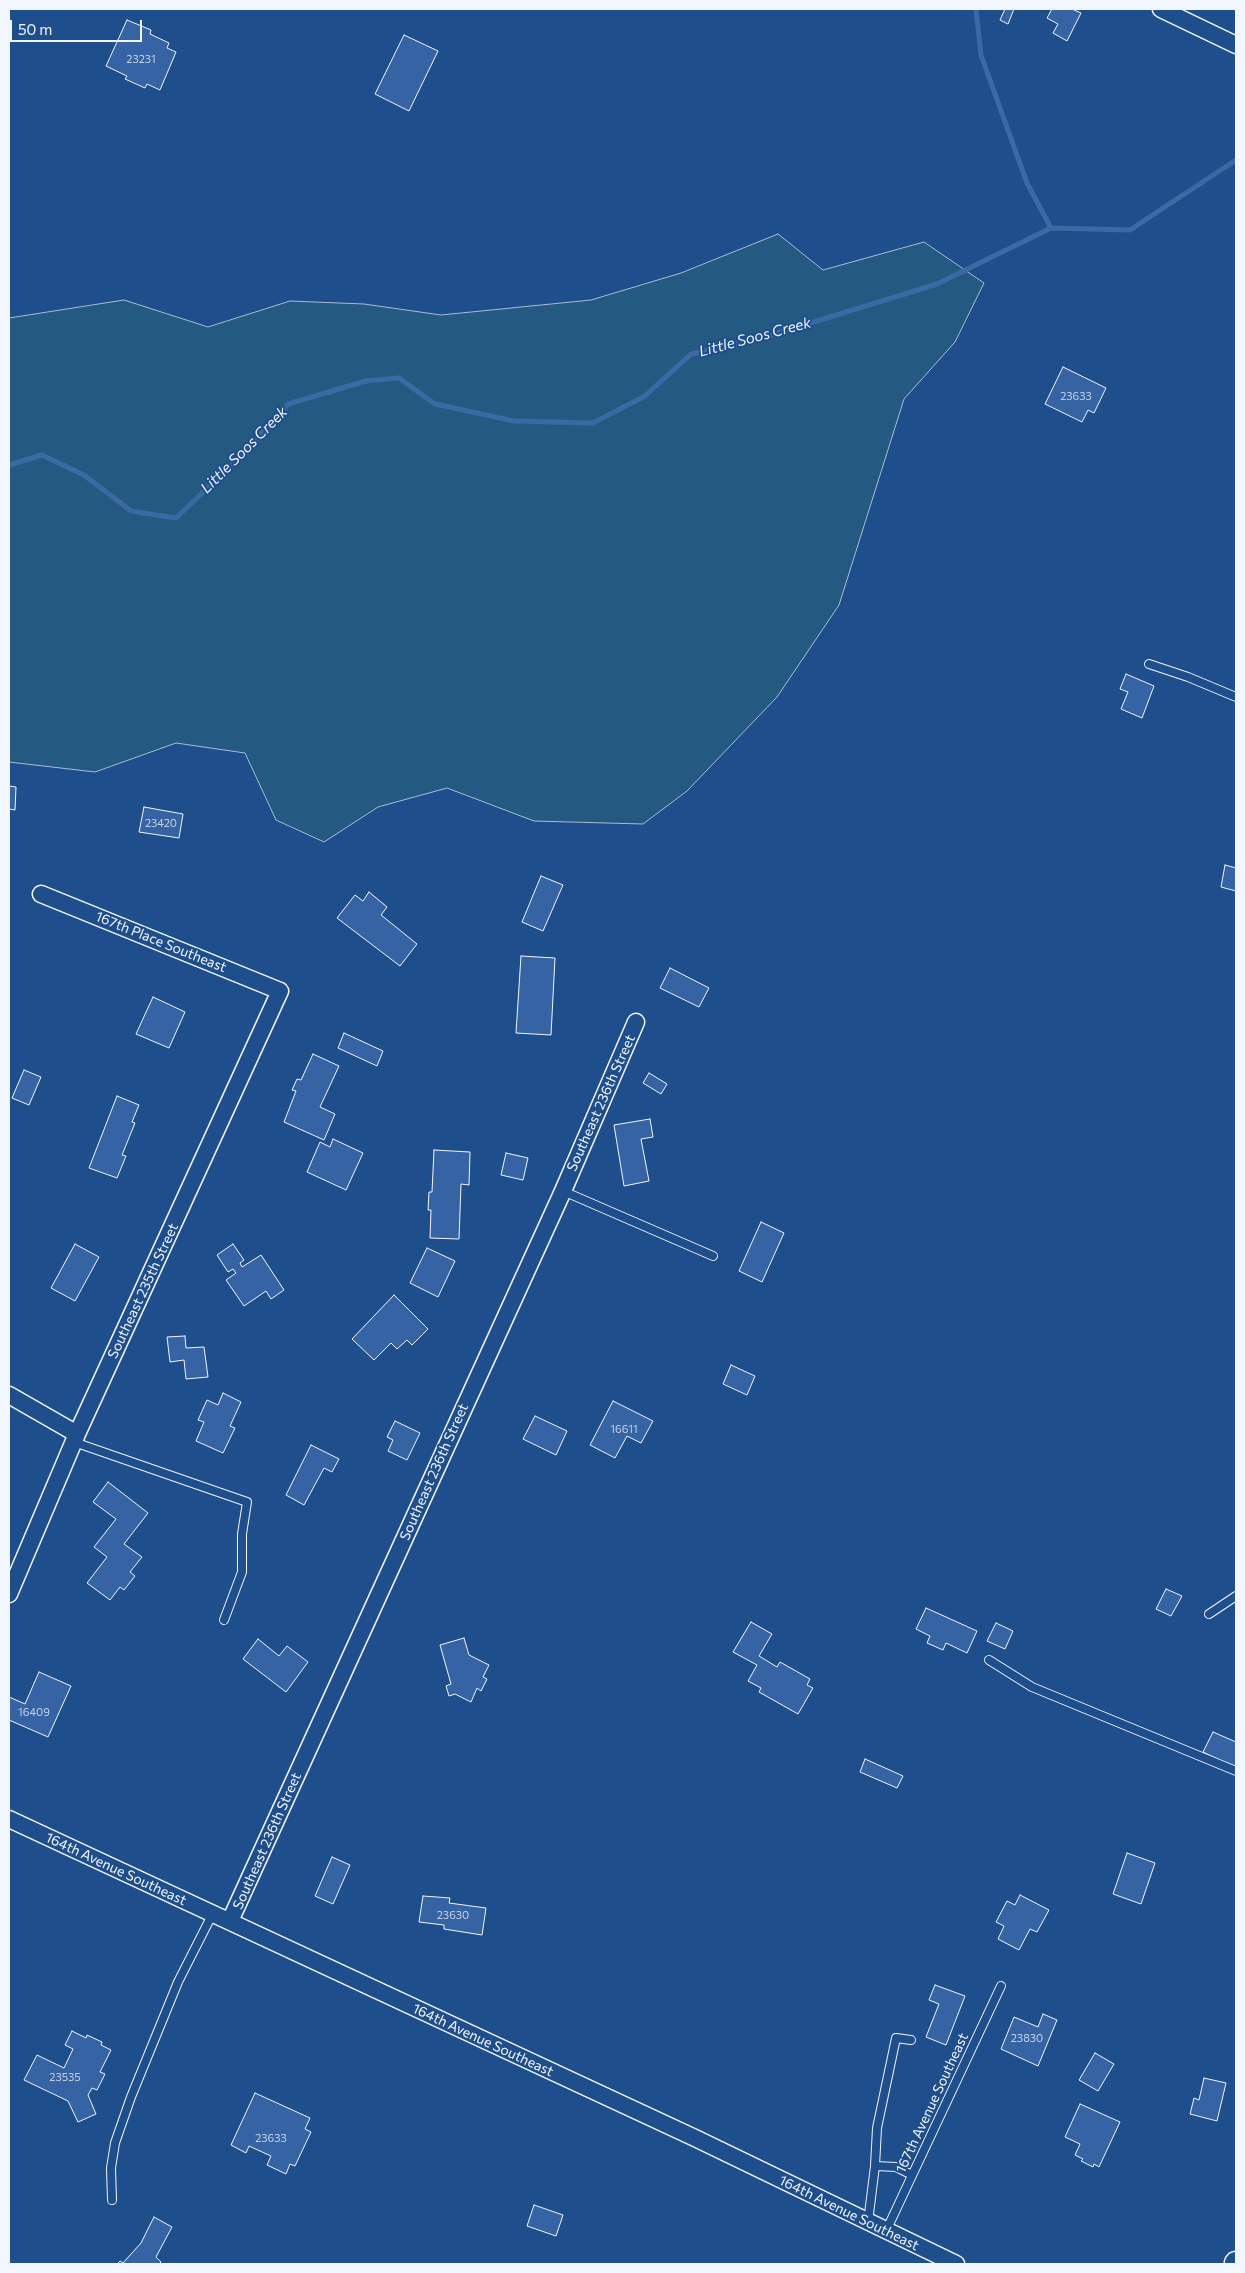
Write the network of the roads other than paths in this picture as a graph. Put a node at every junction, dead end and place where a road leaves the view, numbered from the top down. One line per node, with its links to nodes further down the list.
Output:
1 (1161, 9): 2 (street)
2 (1184, 14): 3 (street)
3 (1236, 45)
4 (1149, 664): 5 (lane)
5 (1236, 697)
6 (41, 894): 7 (street, 167th Place Southeast)
7 (280, 991): 12 (street, Southeast 235th Street)
8 (636, 1022): 9 (street, Southeast 236th Street)
9 (562, 1191): 10 (lane); 21 (street, Southeast 236th Street)
10 (713, 1256)
11 (9, 1395): 12 (street)
12 (76, 1438): 13 (street, Southeast 235th Street); 16 (lane)
13 (9, 1594)
14 (1236, 1596): 15 (lane)
15 (1209, 1614)
16 (224, 1620)
17 (989, 1660): 18 (lane)
18 (1236, 1771)
19 (9, 1818): 20 (street, 164th Avenue Southeast)
20 (213, 1913): 21 (street, 164th Avenue Southeast); 26 (lane)
21 (230, 1921): 27 (street, 164th Avenue Southeast)
22 (1001, 1986): 25 (lane, 167th Avenue Southeast)
23 (911, 2040): 24 (lane)
24 (875, 2166): 25 (lane); 27 (lane)
25 (912, 2175): 28 (lane, 167th Avenue Southeast)
26 (112, 2200)
27 (868, 2222): 28 (street, 164th Avenue Southeast)
28 (886, 2231): 29 (street, 164th Avenue Southeast)
29 (956, 2264)

